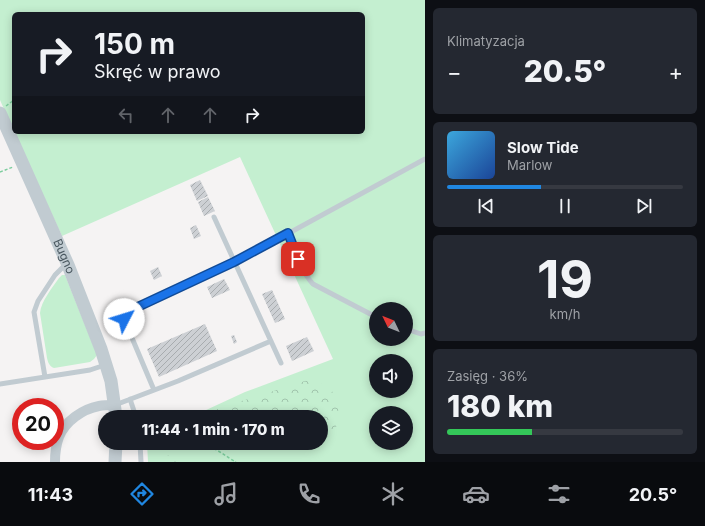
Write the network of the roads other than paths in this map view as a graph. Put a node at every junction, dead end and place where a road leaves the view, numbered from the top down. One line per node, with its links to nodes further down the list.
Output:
1 (0, 113): 6 (street, Bugno)
2 (425, 159): 4 (lane)
3 (214, 217): 5 (lane)
4 (288, 233): 5 (lane); 7 (lane)
5 (234, 262): 10 (lane); 15 (lane)
6 (68, 265): 12 (street, Bugno); 13 (lane)
7 (369, 313)
8 (413, 331): 9 (lane)
9 (425, 333)
10 (271, 341): 11 (lane); 15 (lane)
11 (281, 362)
12 (107, 365): 13 (lane); 18 (street, Bugno)
13 (45, 377): 14 (lane)
14 (0, 384)
15 (154, 390): 16 (lane)
16 (130, 399): 19 (lane); 20 (lane)
17 (113, 410): 23 (street)
18 (116, 410)
19 (117, 410)
20 (134, 410)
21 (116, 450): 24 (street)
22 (140, 450): 25 (lane)
23 (55, 462)
24 (115, 462)
25 (141, 462)

